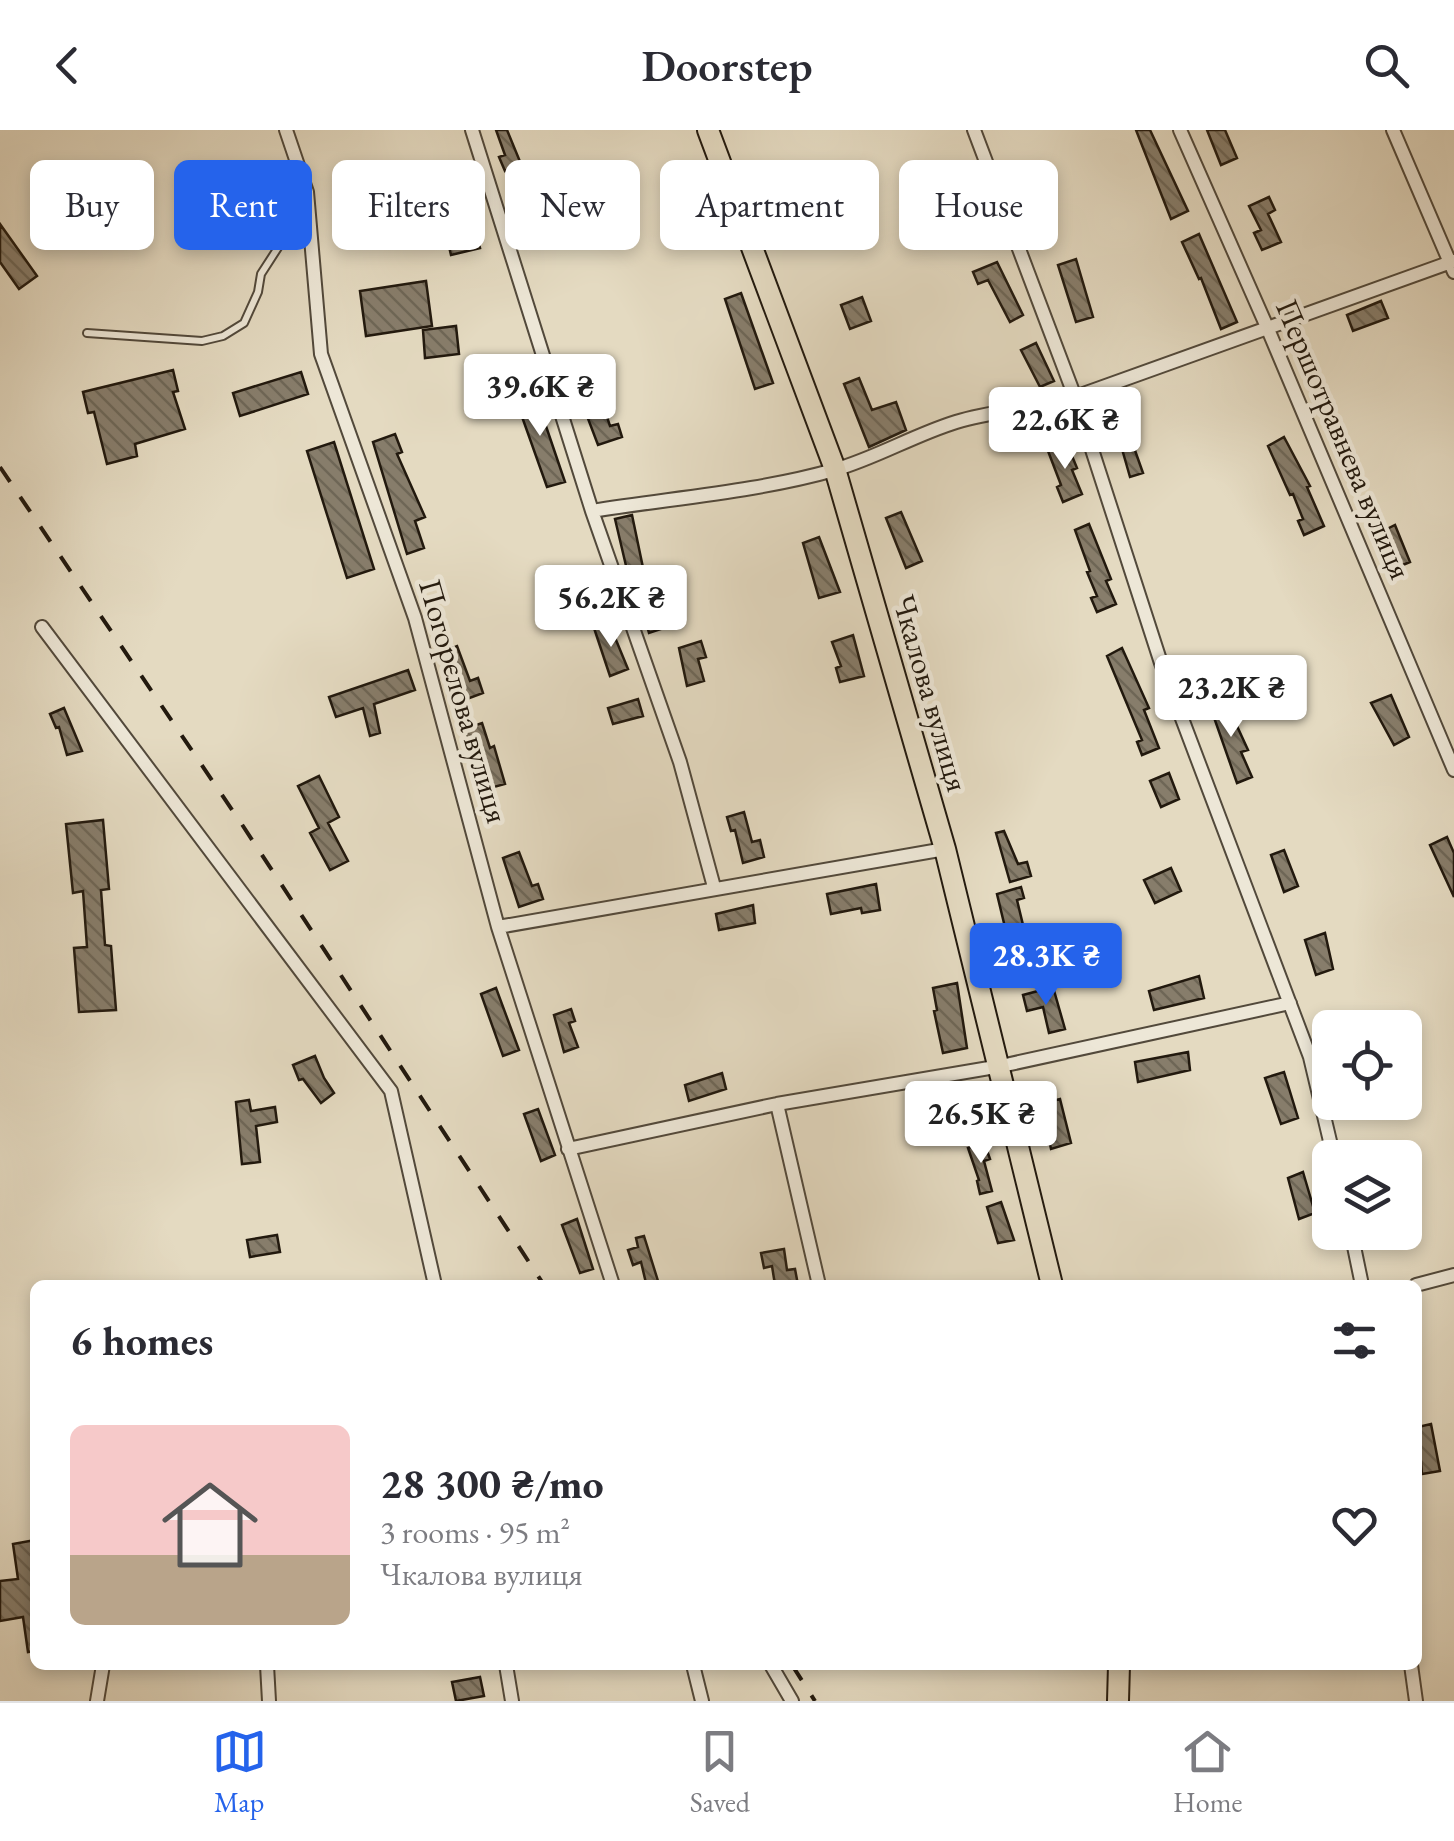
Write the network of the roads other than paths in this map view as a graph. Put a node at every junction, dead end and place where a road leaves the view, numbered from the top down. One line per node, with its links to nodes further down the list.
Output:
1 (286, 130): 7 (street, Погорєлова вулиця)
2 (472, 130): 15 (street)
3 (708, 130): 14 (main road, Чкалова вулиця)
4 (974, 130): 13 (street)
5 (1180, 130): 11 (street, Першотравнева вулиця)
6 (1392, 130): 10 (street)
7 (297, 160)
8 (276, 250): 12 (lane)
9 (312, 250): 20 (street, Погорєлова вулиця)
10 (1453, 266): 11 (street)
11 (1268, 327): 13 (street); 17 (street, Першотравнева вулиця)
12 (88, 332)
13 (1076, 396): 14 (street); 21 (street)
14 (835, 470): 15 (street); 18 (main road, Чкалова вулиця)
15 (592, 510): 19 (street)
16 (42, 627): 28 (street)
17 (1454, 770)
18 (945, 849): 19 (street); 22 (main road, Чкалова вулиця)
19 (714, 888): 20 (street)
20 (498, 927): 25 (street, Погорєлова вулиця)
21 (1290, 1003): 22 (street); 24 (street)
22 (1000, 1066): 23 (street); 31 (main road, Чкалова вулиця)
23 (776, 1104): 25 (street); 30 (street)
24 (1330, 1140)
25 (568, 1149): 29 (street, Погорєлова вулиця)
26 (1355, 1250): 32 (street)
27 (1454, 1275): 33 (street)
28 (434, 1280)
29 (611, 1280)
30 (818, 1280)
31 (1051, 1280)
32 (1361, 1280)
33 (1422, 1283)
34 (101, 1670): 41 (street)
35 (267, 1670): 42 (street)
36 (507, 1670): 43 (street)
37 (694, 1670): 44 (street)
38 (773, 1670): 45 (street)
39 (1119, 1670): 46 (main road)
40 (1412, 1670): 47 (street)
41 (97, 1701)
42 (270, 1701)
43 (512, 1701)
44 (702, 1701)
45 (792, 1701)
46 (1118, 1701)
47 (1416, 1701)

